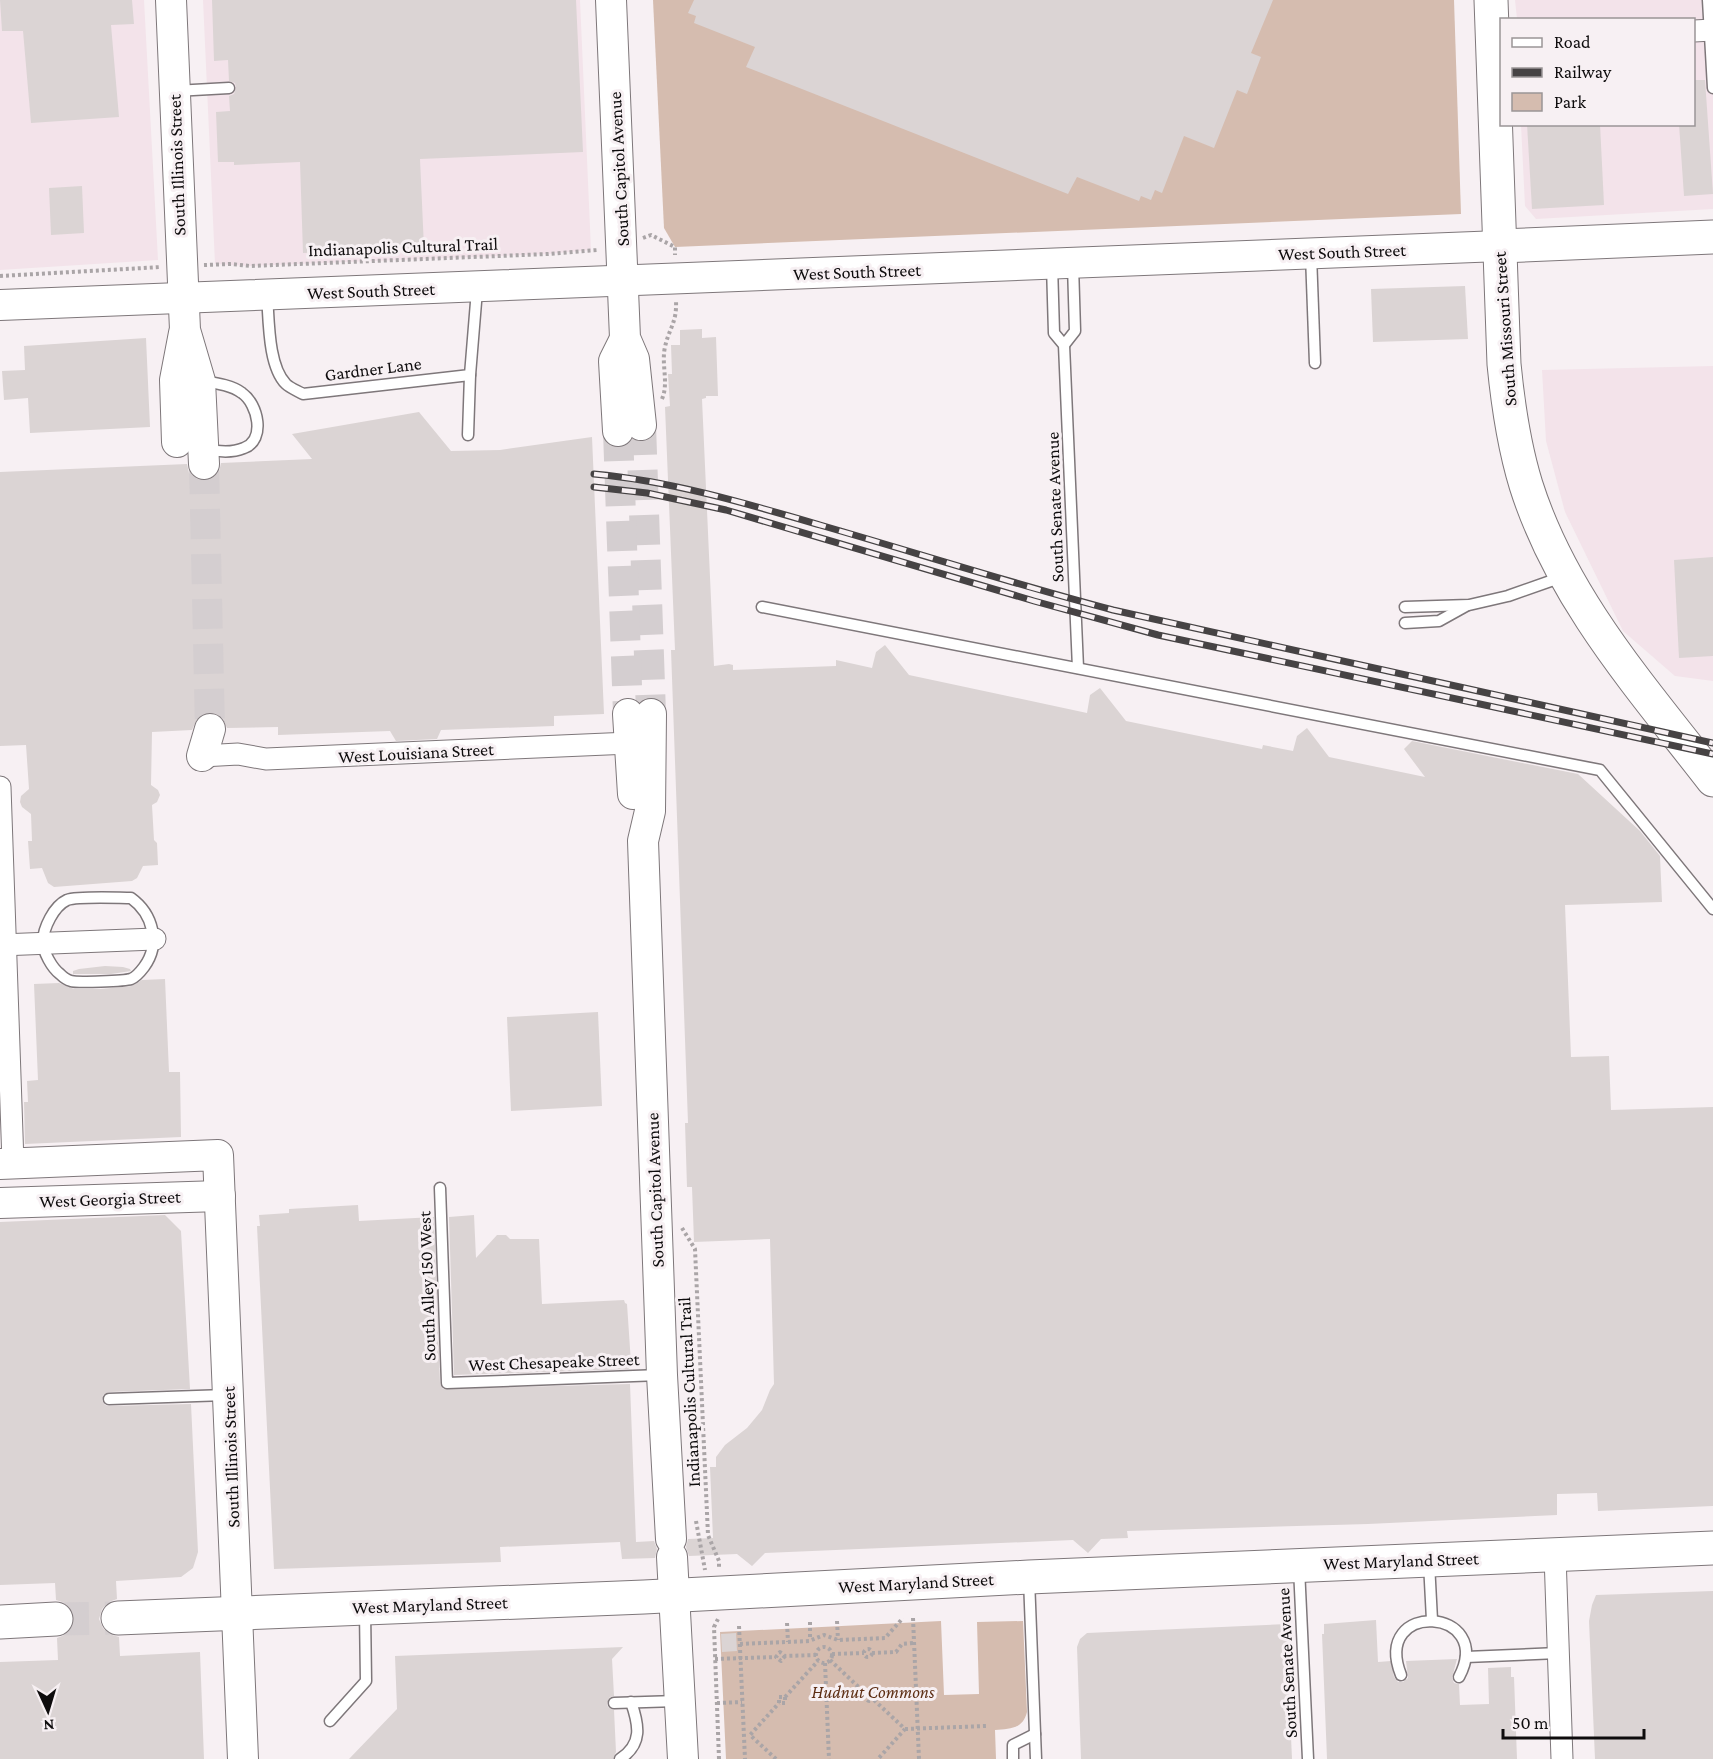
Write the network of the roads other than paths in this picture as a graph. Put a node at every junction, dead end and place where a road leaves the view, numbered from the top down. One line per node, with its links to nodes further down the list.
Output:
1 (171, 0): 9 (main road, South Illinois Street)
2 (611, 0): 14 (main road, South Capitol Avenue)
3 (1491, 0): 6 (main road, South Missouri Street)
4 (1708, 0): 5 (lane)
5 (1705, 30): 8 (lane)
6 (1497, 39): 11 (main road, South Missouri Street)
7 (229, 88): 9 (lane)
8 (1713, 88)
9 (174, 91): 17 (main road, South Illinois Street)
10 (1713, 237): 11 (main road, West South Street)
11 (1500, 246): 12 (main road, West South Street); 26 (main road, South Missouri Street)
12 (1311, 253): 13 (main road, West South Street); 20 (lane)
13 (1063, 264): 14 (main road, West South Street); 19 (lane, South Senate Avenue); 19 (lane, South Senate Avenue)
14 (624, 281): 15 (main road, West South Street); 23 (main road, South Capitol Avenue)
15 (477, 286): 16 (main road, West South Street); 21 (lane)
16 (267, 295): 17 (main road, West South Street); 21 (lane, Gardner Lane)
17 (183, 299): 18 (main road, West South Street); 22 (main road, South Illinois Street)
18 (0, 305)
19 (1064, 345): 31 (lane, South Senate Avenue)
20 (1314, 363)
21 (470, 375): 24 (lane)
22 (187, 381): 25 (main road, South Illinois Street); 25 (lane)
23 (639, 420)
24 (468, 435)
25 (193, 449)
26 (1565, 576): 27 (lane); 34 (main road, South Missouri Street)
27 (1469, 605): 29 (lane); 30 (lane)
28 (762, 607): 31 (lane)
29 (1405, 607)
30 (1405, 622)
31 (1078, 668): 37 (lane)
32 (206, 742): 33 (street, West Louisiana Street)
33 (630, 743): 36 (main road, South Capitol Avenue); 36 (main road, South Capitol Avenue)
34 (1713, 780)
35 (0, 788): 40 (street)
36 (643, 841): 46 (main road, South Capitol Avenue)
37 (1713, 909)
38 (155, 939): 39 (street); 39 (lane); 39 (lane)
39 (43, 943): 40 (street)
40 (3, 945): 41 (street)
41 (5, 1052): 42 (street)
42 (7, 1163): 44 (main road, South Illinois Street)
43 (440, 1188): 47 (lane, South Alley 150 West)
44 (220, 1196): 45 (main road, West Georgia Street); 48 (main road, South Illinois Street)
45 (0, 1203)
46 (662, 1375): 47 (lane, West Chesapeake Street); 55 (main road, South Capitol Avenue)
47 (447, 1383)
48 (228, 1395): 49 (lane); 57 (main road, South Illinois Street)
49 (109, 1399)
50 (1713, 1548): 51 (main road, West Maryland Street)
51 (1555, 1555): 52 (main road, West Maryland Street); 62 (street)
52 (1428, 1560): 53 (main road, West Maryland Street); 60 (lane)
53 (1299, 1565): 54 (main road, West Maryland Street); 76 (lane, South Senate Avenue)
54 (1029, 1577): 55 (main road, West Maryland Street); 70 (lane)
55 (674, 1594): 56 (main road, West Maryland Street); 66 (main road, South Capitol Avenue)
56 (364, 1608): 57 (main road, West Maryland Street); 69 (lane)
57 (237, 1613): 58 (main road, West Maryland Street); 71 (main road, South Illinois Street)
58 (118, 1618)
59 (56, 1619): 61 (main road)
60 (1432, 1620): 63 (lane); 64 (lane)
61 (0, 1622)
62 (1558, 1653): 63 (lane); 77 (street)
63 (1466, 1657): 65 (lane)
64 (1401, 1675)
65 (1459, 1677)
66 (680, 1701): 67 (lane); 73 (main road, South Capitol Avenue)
67 (631, 1702): 68 (lane); 72 (lane)
68 (614, 1703)
69 (330, 1721)
70 (1035, 1734): 74 (lane); 75 (lane)
71 (243, 1759)
72 (620, 1759)
73 (682, 1759)
74 (1013, 1759)
75 (1036, 1759)
76 (1308, 1759)
77 (1562, 1759)

